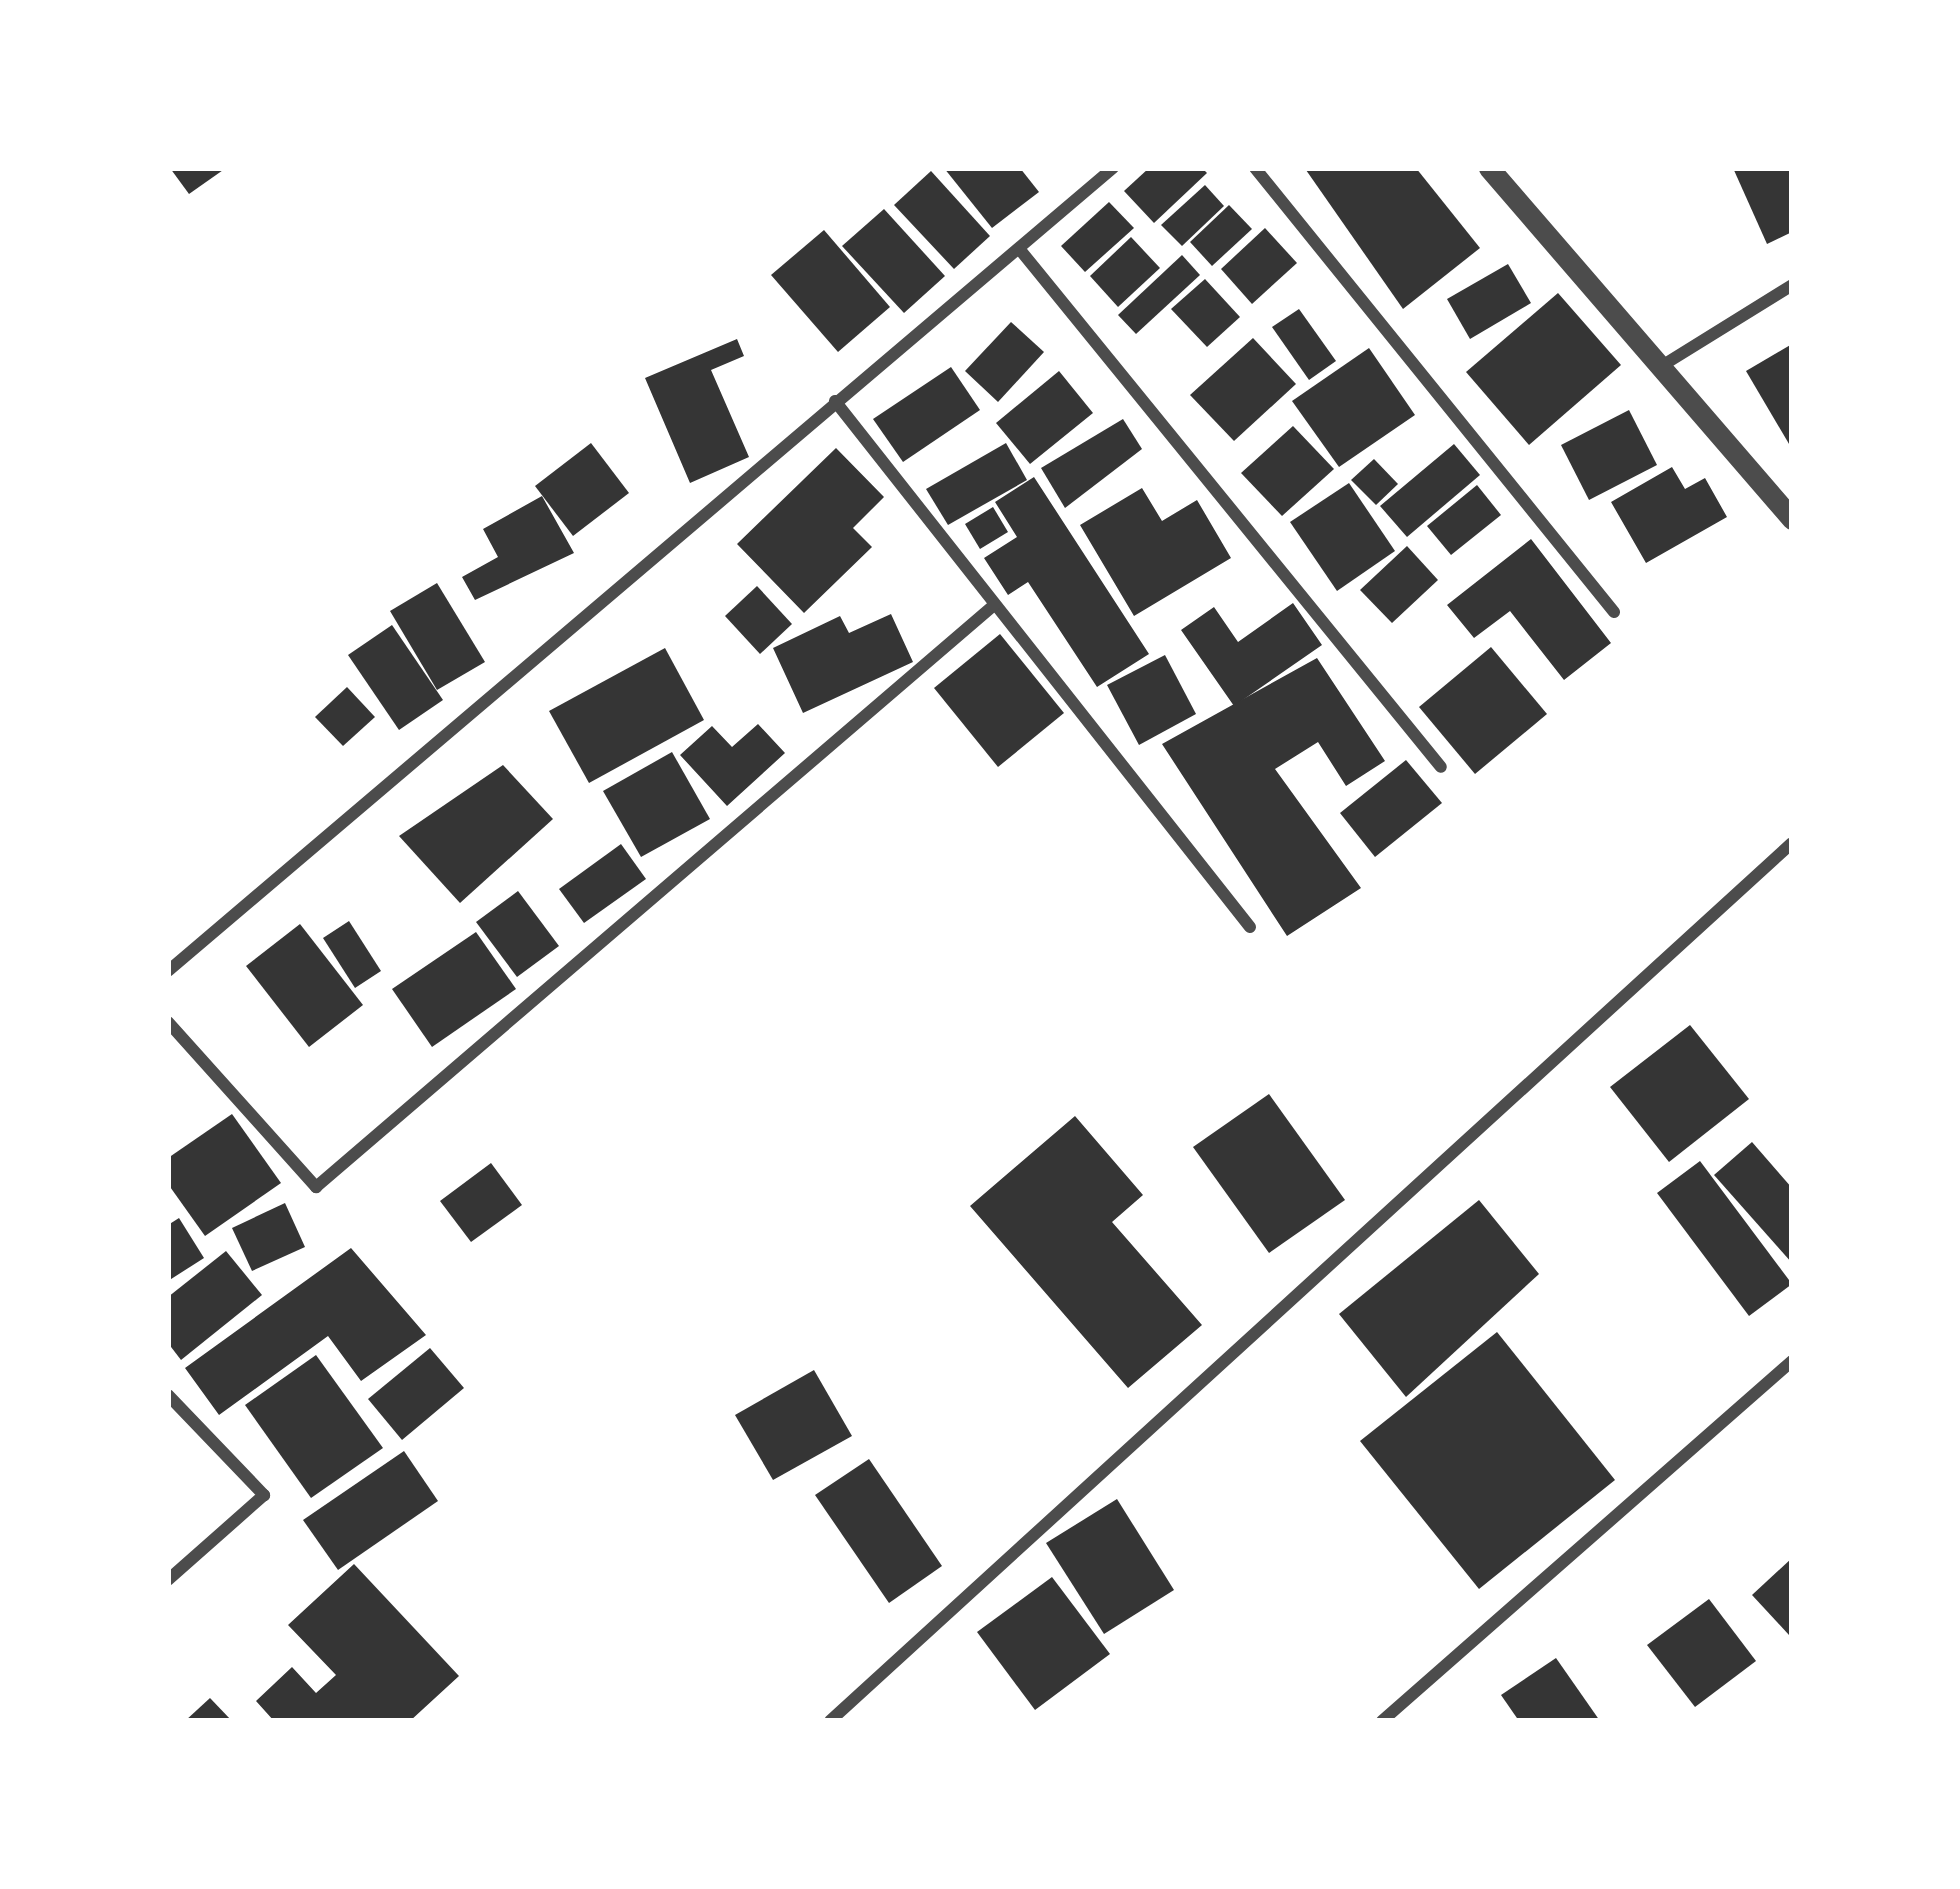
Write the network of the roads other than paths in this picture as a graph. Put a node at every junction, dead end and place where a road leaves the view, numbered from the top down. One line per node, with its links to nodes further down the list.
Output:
1 (1113, 168): 4 (street)
2 (1256, 168): 10 (street)
3 (1489, 168): 6 (street)
4 (1021, 251): 7 (street); 11 (street)
5 (1792, 285): 6 (street)
6 (1660, 367): 8 (street)
7 (835, 401): 9 (street); 14 (street)
8 (1792, 519)
9 (994, 605): 13 (street); 15 (street)
10 (1613, 612)
11 (1442, 767)
12 (1792, 843): 19 (street)
13 (1250, 927)
14 (168, 971)
15 (168, 1022)
16 (1792, 1361): 20 (street)
17 (168, 1395): 18 (street)
18 (168, 1580)
19 (830, 1721)
20 (1382, 1721)

